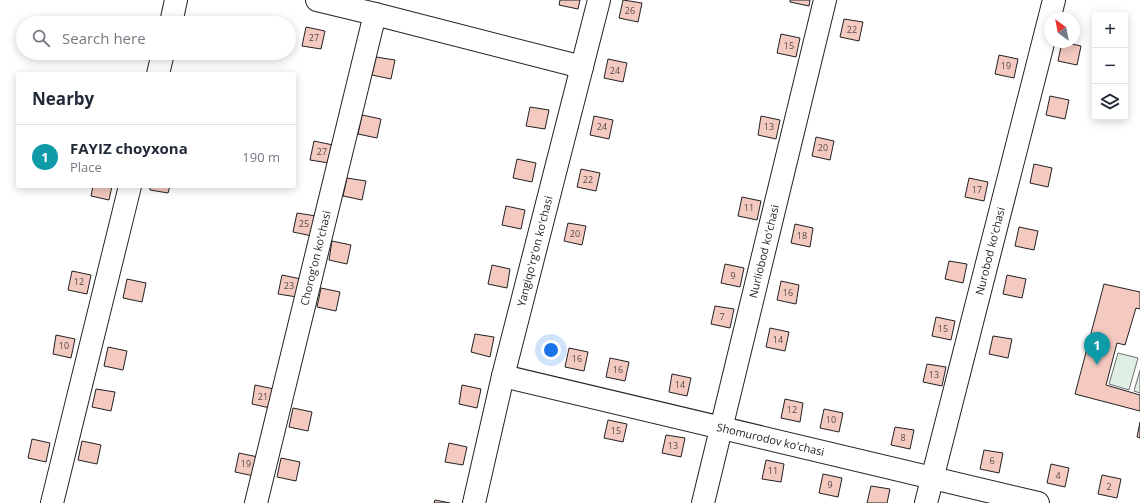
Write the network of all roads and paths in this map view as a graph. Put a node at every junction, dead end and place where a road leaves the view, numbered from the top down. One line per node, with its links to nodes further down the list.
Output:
1 (176, 0): 7 (street)
2 (317, 0): 6 (street)
3 (600, 0): 9 (street, Yangiqo'rg'on ko'chasi)
4 (825, 0): 13 (street, Nurliobod ko'chasi)
5 (1054, 0): 14 (street, Nurobod ko'chasi)
6 (375, 14): 9 (street); 16 (street, Chorog'on ko'chasi)
7 (172, 16)
8 (161, 60): 10 (street)
9 (582, 67): 12 (street, Yangiqo'rg'on ko'chasi)
10 (158, 72)
11 (130, 188): 15 (street)
12 (502, 376): 13 (street, Shomurodov ko'chasi); 17 (street, Yangiqo'rg'on ko'chasi)
13 (720, 429): 14 (street, Shomurodov ko'chasi); 18 (street, Nurliobod ko'chasi)
14 (932, 477): 19 (street, Nurobod ko'chasi); 20 (street, Shomurodov ko'chasi)
15 (52, 503)
16 (256, 503)
17 (474, 503)
18 (703, 503)
19 (926, 503)
20 (1038, 503)

